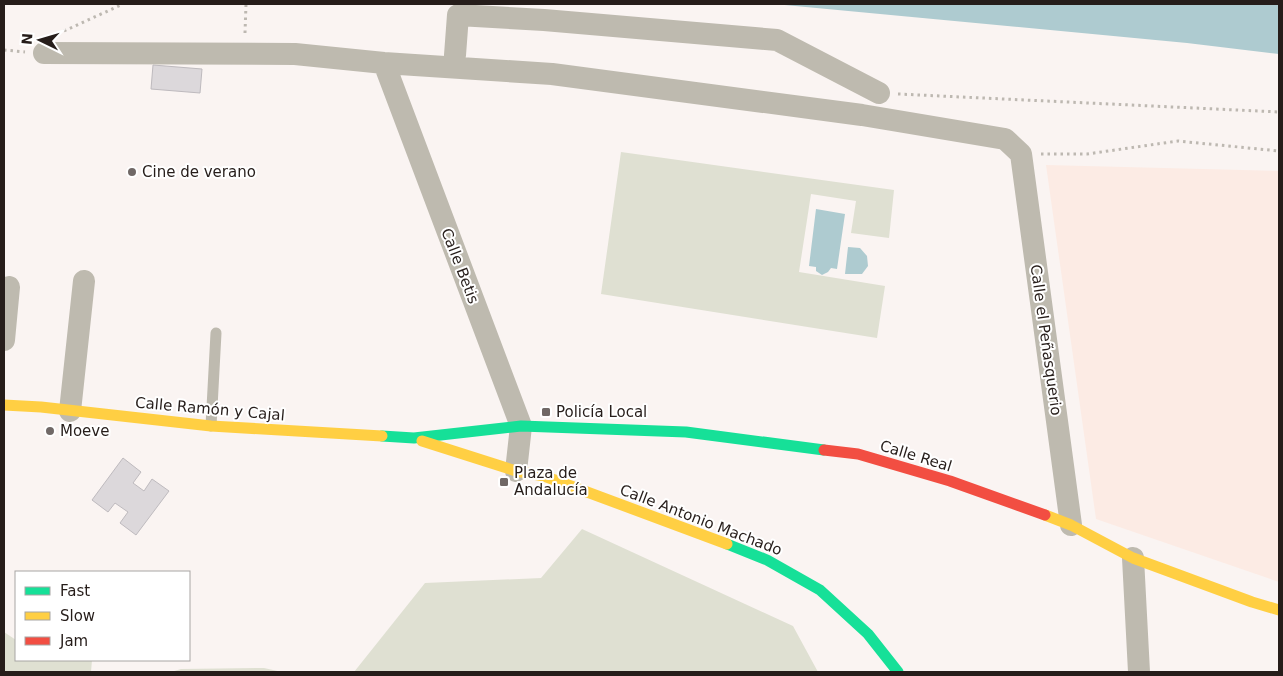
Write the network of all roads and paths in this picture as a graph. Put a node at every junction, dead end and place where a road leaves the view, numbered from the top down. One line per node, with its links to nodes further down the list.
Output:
1 (123, 4): 4 (path)
2 (246, 4): 3 (path)
3 (245, 38)
4 (44, 53): 6 (street)
5 (455, 55): 7 (street)
6 (384, 63): 10 (street); 18 (street, Calle Betis)
7 (879, 93): 8 (path)
8 (1279, 112)
9 (1279, 152): 10 (path)
10 (1021, 154): 21 (street, Calle el Peñasquerio)
11 (84, 282): 16 (street)
12 (9, 287): 14 (street)
13 (216, 333): 17 (lane)
14 (4, 340)
15 (4, 405): 16 (main road, Calle Ramón y Cajal)
16 (70, 411): 17 (main road, Calle Ramón y Cajal)
17 (211, 426): 19 (main road, Calle Ramón y Cajal)
18 (521, 426): 19 (main road); 20 (street, Calle Betis); 21 (main road, Calle Real)
19 (414, 438): 20 (main road)
20 (516, 471): 24 (main road, Calle Antonio Machado)
21 (1072, 525): 22 (main road, Calle Real)
22 (1134, 558): 23 (main road, Calle Real); 25 (street)
23 (1279, 610)
24 (898, 672)
25 (1139, 672)

